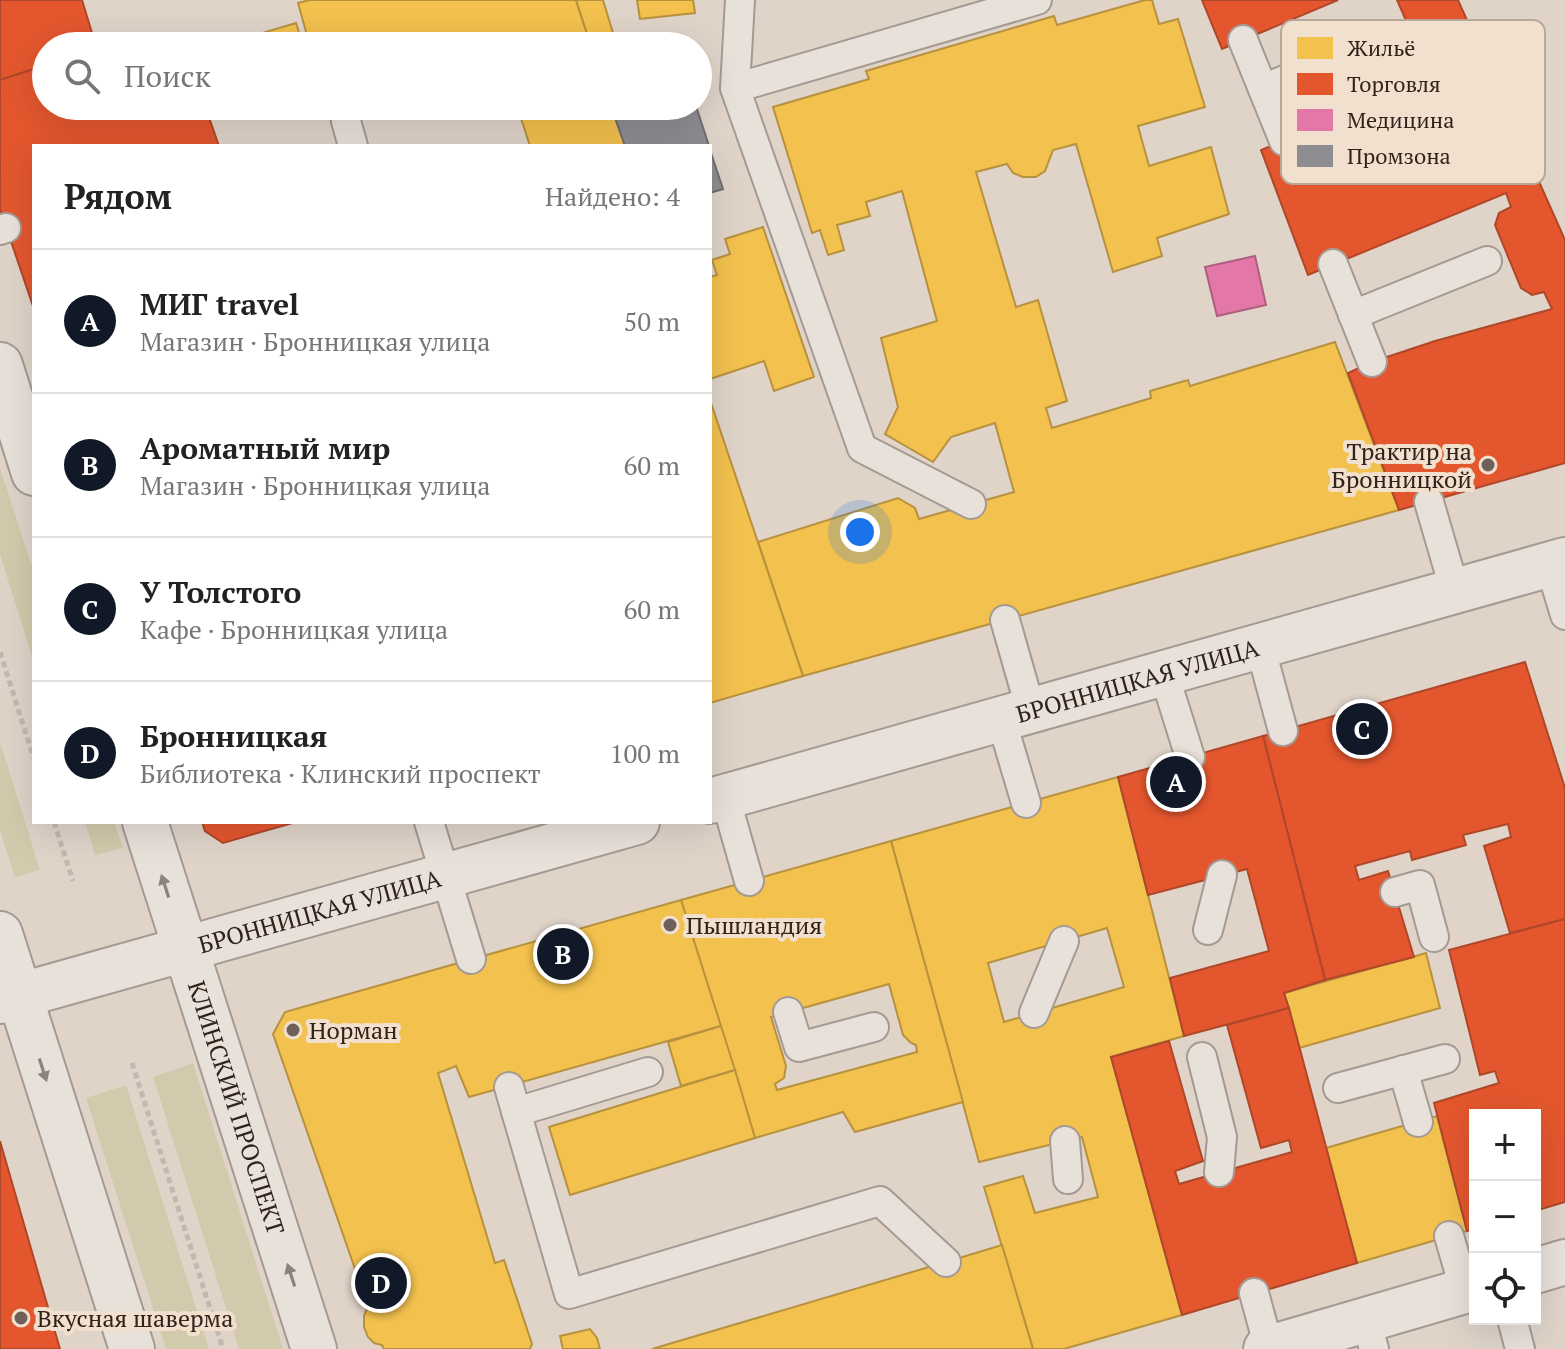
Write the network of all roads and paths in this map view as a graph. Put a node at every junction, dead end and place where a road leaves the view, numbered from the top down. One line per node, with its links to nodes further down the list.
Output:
1 (740, 0): 5 (lane)
2 (1037, 0): 5 (lane)
3 (1243, 40): 6 (lane)
4 (1281, 81): 6 (lane)
5 (735, 88): 15 (lane)
6 (1263, 89): 7 (lane)
7 (1281, 134)
8 (1487, 261): 10 (lane)
9 (1333, 264): 10 (lane)
10 (1353, 315): 11 (lane)
11 (1372, 362)
12 (0, 365): 13 (street)
13 (32, 467)
14 (1429, 502): 17 (lane)
15 (971, 504)
16 (1558, 562): 17 (street, БРОННИЦКАЯ УЛИЦА); 18 (lane)
17 (1455, 591): 20 (street, БРОННИЦКАЯ УЛИЦА)
18 (1565, 615)
19 (1005, 620): 23 (lane)
20 (1260, 646): 22 (street, БРОННИЦКАЯ УЛИЦА); 24 (lane)
21 (0, 652): 25 (path)
22 (1164, 674): 23 (street, БРОННИЦКАЯ УЛИЦА); 26 (lane)
23 (1016, 715): 27 (street, БРОННИЦКАЯ УЛИЦА); 28 (lane)
24 (1283, 731)
25 (32, 753)
26 (1190, 757)
27 (717, 799): 37 (lane)
28 (1026, 803)
29 (55, 824): 36 (path)
30 (146, 824): 43 (street, КЛИНСКИЙ ПРОСПЕКТ, one-way to 30)
31 (430, 824): 35 (lane)
32 (623, 824): 33 (street, БРОННИЦКАЯ УЛИЦА)
33 (558, 833): 35 (street, БРОННИЦКАЯ УЛИЦА)
34 (1222, 875): 39 (lane)
35 (447, 876): 43 (street, БРОННИЦКАЯ УЛИЦА); 44 (lane)
36 (73, 881)
37 (749, 881)
38 (1395, 892): 41 (lane)
39 (1208, 930)
40 (0, 934): 45 (street)
41 (1434, 937)
42 (1064, 941): 47 (lane)
43 (186, 949): 45 (street, БРОННИЦКАЯ УЛИЦА); 71 (street, КЛИНСКИЙ ПРОСПЕКТ, one-way to 43)
44 (471, 959)
45 (10, 998): 69 (street, one-way to 69)
46 (788, 1012): 48 (lane)
47 (1034, 1013)
48 (874, 1027)
49 (1202, 1057): 57 (lane)
50 (1445, 1059): 52 (lane)
51 (132, 1063): 70 (path)
52 (1403, 1070): 54 (lane); 55 (lane)
53 (648, 1072): 60 (lane)
54 (1338, 1088)
55 (1418, 1122)
56 (1065, 1141): 58 (lane)
57 (1219, 1172)
58 (1068, 1179)
59 (1449, 1236): 63 (lane)
60 (946, 1262)
61 (1565, 1262): 62 (street)
62 (1541, 1269)
63 (1469, 1287)
64 (1469, 1290): 67 (street)
65 (1254, 1293): 68 (lane)
66 (1514, 1325): 72 (lane)
67 (1370, 1334): 68 (street)
68 (1267, 1348)
69 (132, 1349)
70 (223, 1349)
71 (314, 1349)
72 (1520, 1349)

